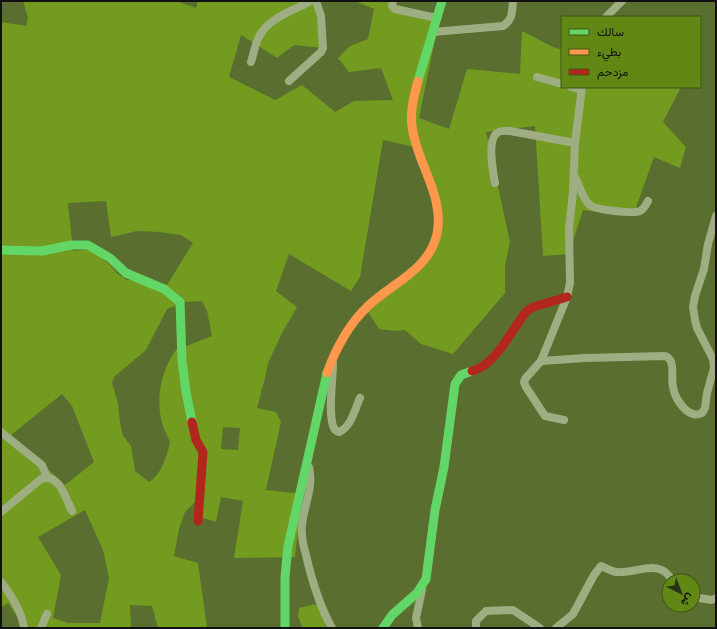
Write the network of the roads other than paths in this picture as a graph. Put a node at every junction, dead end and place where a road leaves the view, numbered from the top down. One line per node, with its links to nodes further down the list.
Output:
1 (310, 1): 10 (street)
2 (316, 1): 12 (street)
3 (393, 1): 8 (street)
4 (442, 1): 8 (street)
5 (513, 1): 9 (street)
6 (622, 1): 7 (street)
7 (607, 16)
8 (437, 18): 9 (street)
9 (433, 32): 23 (street)
10 (251, 62)
11 (537, 77): 13 (street)
12 (289, 81)
13 (561, 84)
14 (581, 89): 15 (street)
15 (575, 143): 16 (street); 17 (street)
16 (573, 174): 18 (street); 22 (street)
17 (495, 183)
18 (648, 201)
19 (716, 216): 20 (street)
20 (714, 233): 24 (street)
21 (1, 250): 32 (street)
22 (567, 297): 24 (street); 35 (street)
23 (334, 354): 25 (street); 28 (street)
24 (540, 361): 26 (street)
25 (360, 398)
26 (564, 420)
27 (1, 432): 29 (street)
28 (308, 465): 41 (street); 42 (street)
29 (46, 477): 30 (street); 31 (street)
30 (1, 512)
31 (72, 512)
32 (198, 521)
33 (667, 573): 47 (street)
34 (1, 582): 39 (street)
35 (422, 588): 43 (street); 44 (street)
36 (701, 598): 37 (street)
37 (716, 598)
38 (47, 614): 40 (street)
39 (24, 628)
40 (41, 628)
41 (285, 628)
42 (332, 628)
43 (383, 628)
44 (418, 628)
45 (476, 628): 46 (street)
46 (540, 628)
47 (556, 628)

